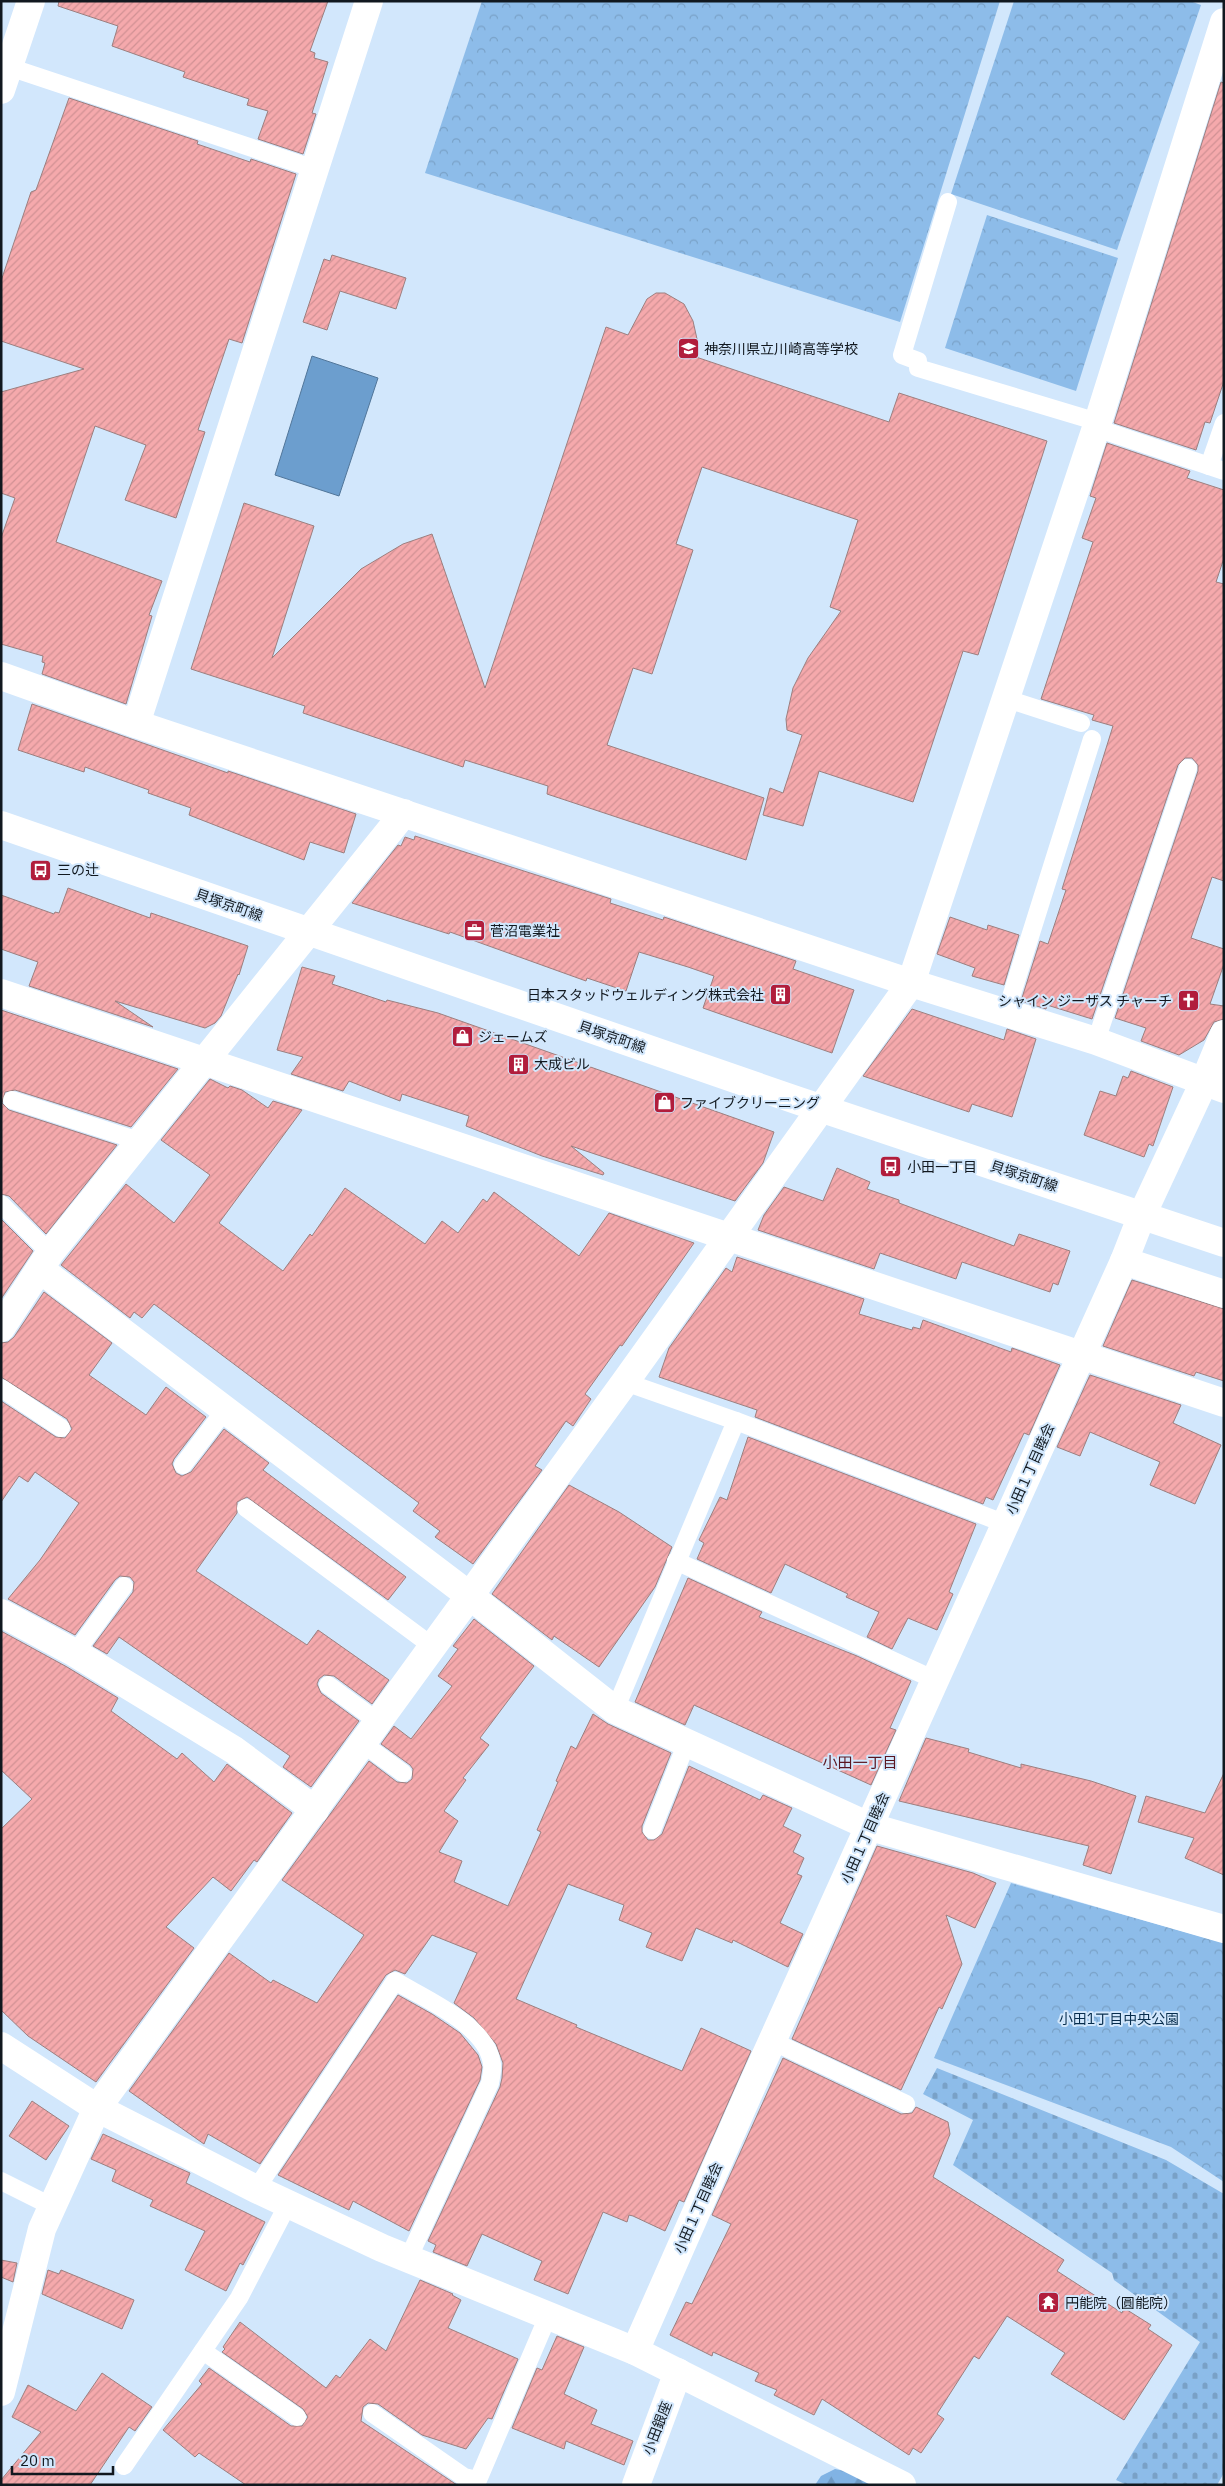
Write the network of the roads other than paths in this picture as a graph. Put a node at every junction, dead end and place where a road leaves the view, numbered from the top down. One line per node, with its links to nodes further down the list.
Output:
1 (30, 1): 5 (street)
2 (369, 1): 6 (street)
3 (1224, 22): 4 (street)
4 (1218, 64): 9 (street)
5 (5, 79): 6 (lane)
6 (315, 169): 14 (street)
7 (948, 202): 9 (lane)
8 (1224, 423): 10 (lane)
9 (1097, 425): 10 (lane); 12 (street)
10 (1217, 468)
11 (1, 676): 14 (street)
12 (1004, 698): 13 (lane); 20 (street)
13 (1082, 723)
14 (136, 724): 17 (street)
15 (1092, 739): 22 (lane)
16 (1188, 768): 24 (lane)
17 (404, 813): 19 (street); 20 (street)
18 (1, 825): 19 (street, 貝塚京町線)
19 (307, 932): 25 (street); 28 (street, 貝塚京町線)
20 (911, 983): 22 (street); 28 (street)
21 (1, 993): 25 (street)
22 (1006, 1013): 24 (street)
23 (1224, 1034): 26 (street, 小田１丁目睦会)
24 (1096, 1040): 26 (street)
25 (205, 1062): 29 (street); 32 (street)
26 (1214, 1086): 31 (street, 小田１丁目睦会)
27 (12, 1100): 29 (lane)
28 (822, 1109): 31 (street, 貝塚京町線); 32 (street)
29 (139, 1141): 34 (street)
30 (1, 1204): 34 (lane)
31 (1142, 1216): 33 (street, 貝塚京町線); 35 (street, 小田１丁目睦会)
32 (728, 1237): 38 (street); 39 (street)
33 (1224, 1243)
34 (45, 1261): 37 (street); 42 (street)
35 (1124, 1261): 36 (street); 38 (street, 小田１丁目睦会)
36 (1224, 1294)
37 (1, 1328)
38 (1081, 1357): 41 (street); 47 (street, 小田１丁目睦会)
39 (625, 1382): 43 (lane); 50 (street)
40 (1, 1388): 44 (lane)
41 (1224, 1403)
42 (225, 1410): 45 (lane); 50 (street)
43 (736, 1421): 47 (lane); 48 (lane)
44 (61, 1428)
45 (183, 1465)
46 (246, 1508): 52 (lane)
47 (1006, 1524): 54 (street, 小田１丁目睦会)
48 (676, 1561): 54 (lane); 56 (lane)
49 (124, 1586): 53 (lane)
50 (470, 1596): 52 (street); 56 (street)
51 (1, 1613): 53 (street)
52 (432, 1646): 57 (street)
53 (75, 1653): 60 (street)
54 (935, 1680): 61 (street, 小田１丁目睦会)
55 (328, 1685): 57 (lane)
56 (616, 1710): 58 (street)
57 (369, 1732): 59 (lane); 60 (street)
58 (687, 1742): 61 (street); 62 (lane)
59 (402, 1773)
60 (315, 1810): 67 (street)
61 (870, 1827): 63 (street); 64 (street, 小田１丁目睦会)
62 (652, 1830)
63 (1224, 1929)
64 (772, 2041): 66 (lane); 75 (street, 小田１丁目睦会)
65 (1, 2046): 67 (street)
66 (906, 2104)
67 (97, 2108): 69 (street); 71 (street)
68 (1, 2181): 71 (lane)
69 (256, 2189): 70 (street); 72 (lane)
70 (288, 2204): 72 (street); 74 (lane)
71 (51, 2206): 77 (street)
72 (408, 2259): 73 (street)
73 (548, 2316): 75 (street); 78 (lane)
74 (203, 2351): 79 (lane); 80 (lane)
75 (635, 2351): 76 (street)
76 (678, 2372): 81 (street, 小田銀座); 82 (street)
77 (1, 2392)
78 (372, 2413)
79 (297, 2417)
80 (124, 2466)
81 (636, 2485)
82 (902, 2485)

